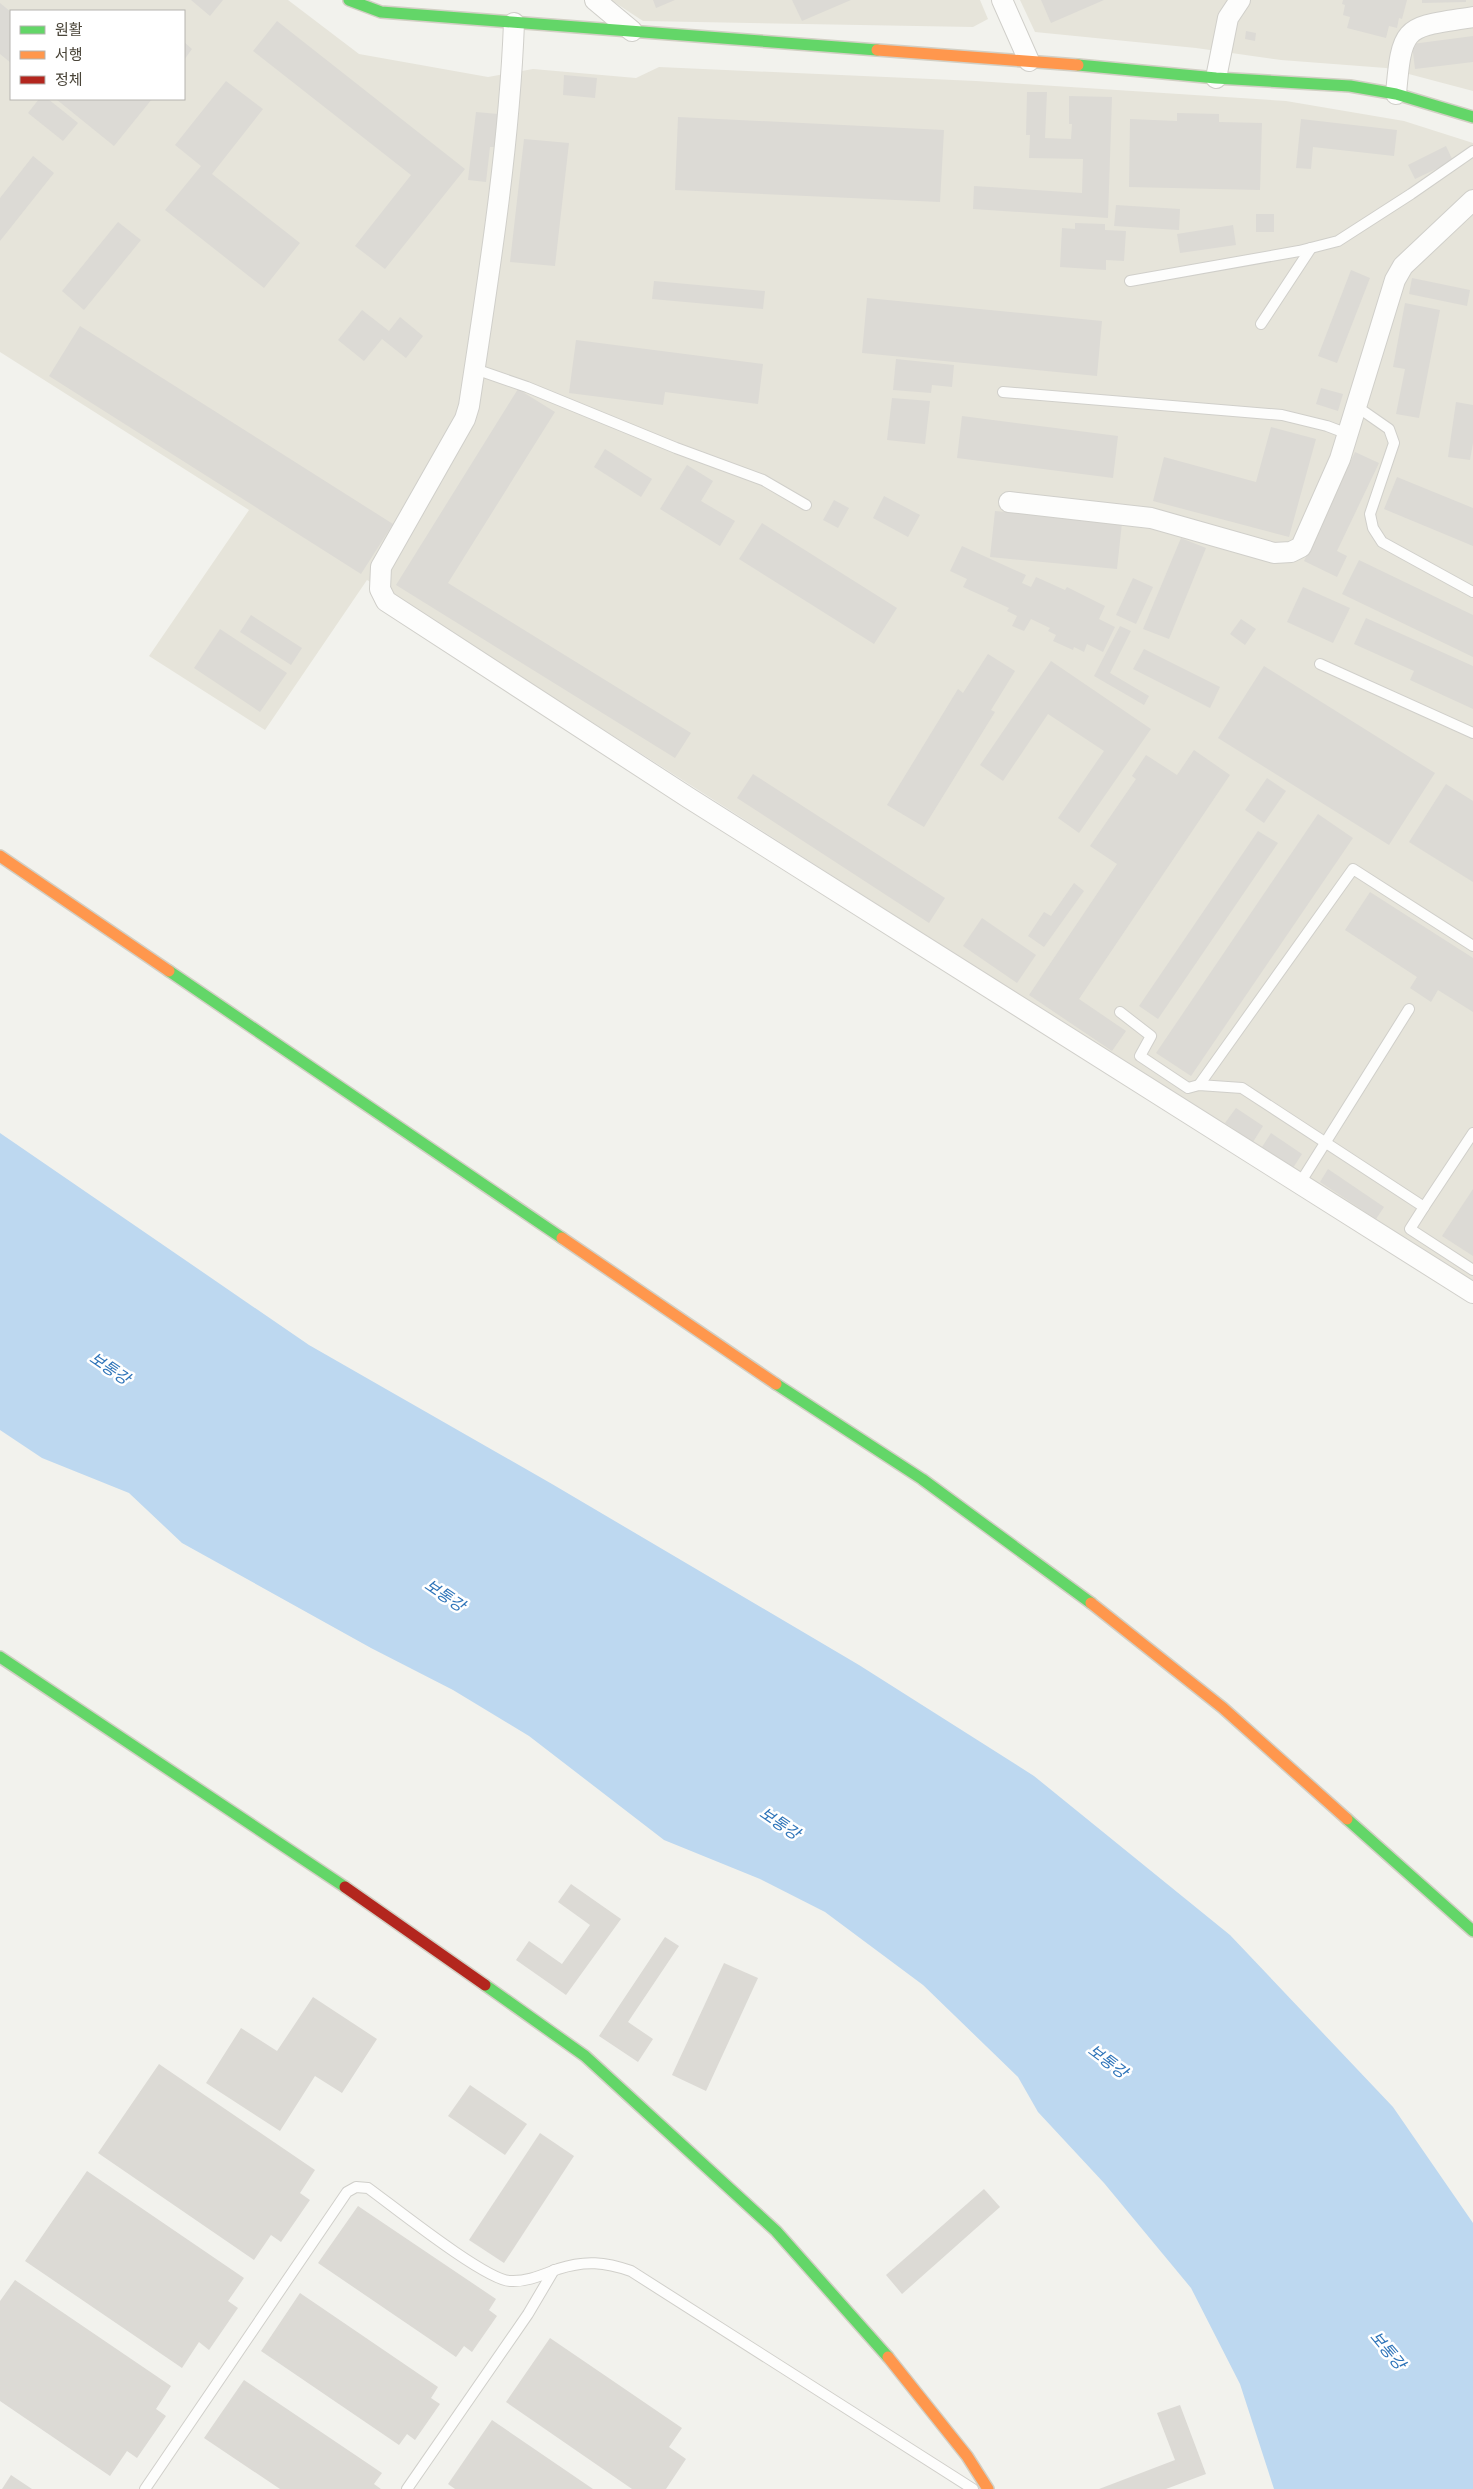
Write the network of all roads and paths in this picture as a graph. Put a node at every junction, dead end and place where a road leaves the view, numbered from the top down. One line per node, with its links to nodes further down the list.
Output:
1 (349, 0): 6 (street)
2 (595, 0): 7 (street)
3 (1002, 0): 8 (street)
4 (1240, 0): 9 (street)
5 (1473, 17): 10 (street)
6 (514, 23): 7 (street); 17 (street)
7 (632, 31): 8 (street)
8 (1029, 61): 9 (street)
9 (1216, 78): 10 (street)
10 (1396, 94): 11 (street)
11 (1473, 117)
12 (1473, 151): 14 (lane)
13 (1473, 200): 19 (street)
14 (1311, 248): 15 (lane); 16 (lane)
15 (1130, 281)
16 (1261, 324)
17 (475, 369): 22 (lane); 33 (street)
18 (1003, 392): 20 (lane)
19 (1356, 406): 20 (street); 23 (lane)
20 (1348, 434): 21 (street)
21 (1008, 502)
22 (806, 505)
23 (1473, 592)
24 (1320, 664): 25 (lane)
25 (1473, 733)
26 (0, 856): 38 (street)
27 (1473, 946): 30 (lane)
28 (1409, 1009): 32 (lane)
29 (1120, 1012): 30 (lane)
30 (1199, 1085): 32 (lane)
31 (1473, 1132): 34 (lane)
32 (1326, 1140): 33 (lane); 34 (lane)
33 (1300, 1183): 36 (street)
34 (1424, 1207): 35 (lane)
35 (1473, 1270)
36 (1473, 1293)
37 (0, 1657): 43 (street)
38 (1473, 1930)
39 (554, 2270): 40 (lane); 41 (lane); 42 (lane)
40 (145, 2489)
41 (407, 2489)
42 (973, 2489)
43 (988, 2489)

